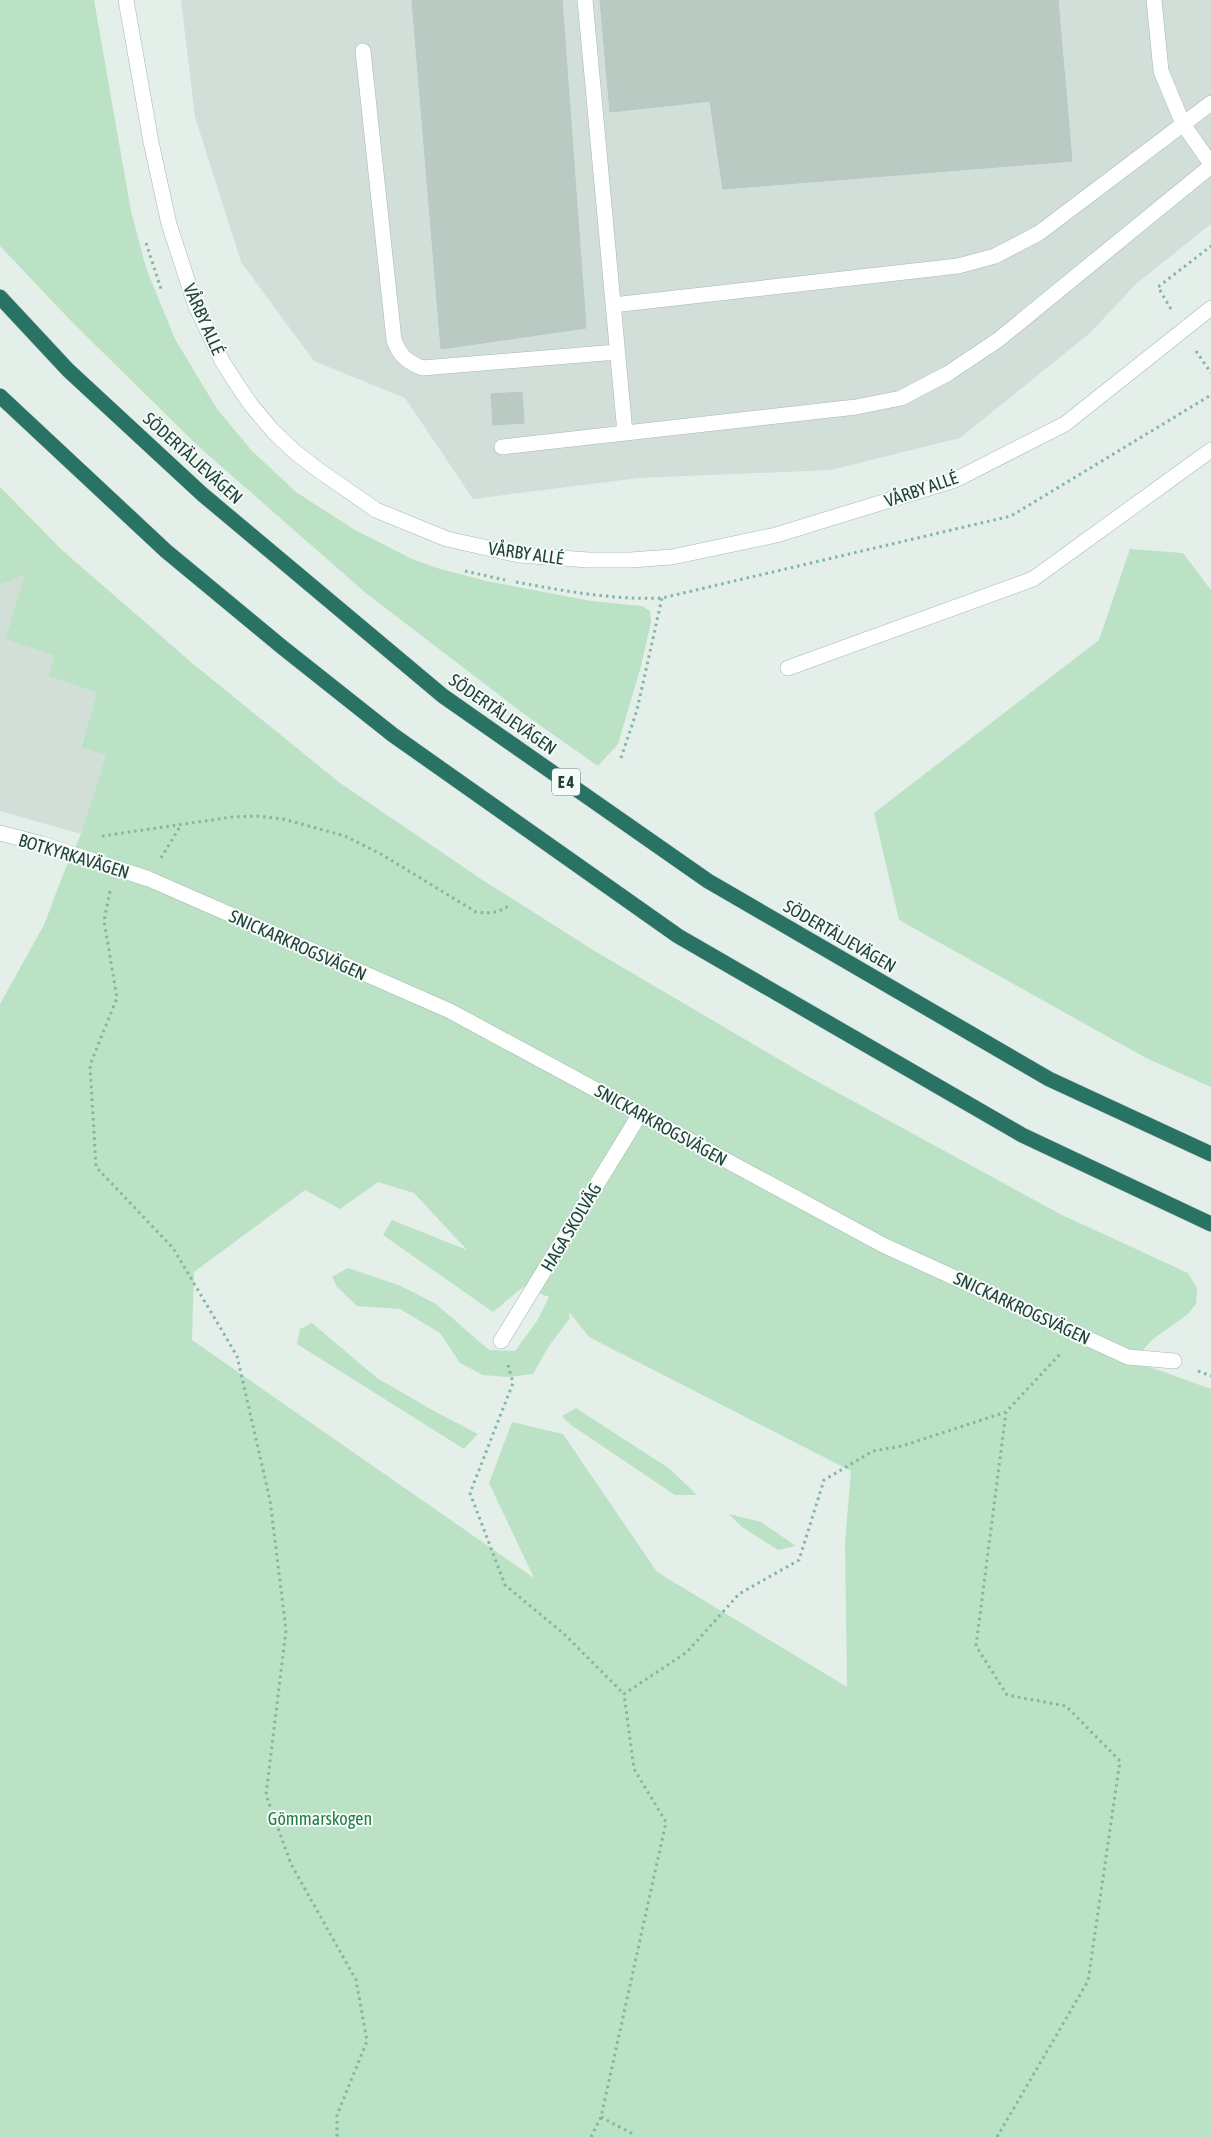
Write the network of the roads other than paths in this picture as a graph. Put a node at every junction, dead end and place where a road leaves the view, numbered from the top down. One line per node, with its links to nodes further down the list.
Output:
1 (126, 0): 10 (street, VÅRBY ALLÉ)
2 (585, 0): 9 (street)
3 (1154, 0): 6 (street)
4 (363, 50): 11 (street)
5 (1211, 103): 6 (street)
6 (1183, 124): 7 (street); 9 (street)
7 (1211, 165): 13 (street)
8 (0, 297): 20 (highway, SÖDERTÄLJEVÄGEN / E 4)
9 (613, 305): 11 (street)
10 (1211, 308)
11 (617, 352): 13 (street)
12 (0, 396): 21 (highway)
13 (625, 433): 14 (street)
14 (502, 447)
15 (1211, 450): 16 (street)
16 (788, 668)
17 (0, 833): 18 (street, BOTKYRKAVÄGEN)
18 (149, 879): 19 (street, SNICKARKROGSVÄGEN)
19 (640, 1114): 22 (street, HAGA SKOLVÄG); 23 (street, SNICKARKROGSVÄGEN)
20 (1211, 1154)
21 (1211, 1224)
22 (501, 1341)
23 (1174, 1361)

